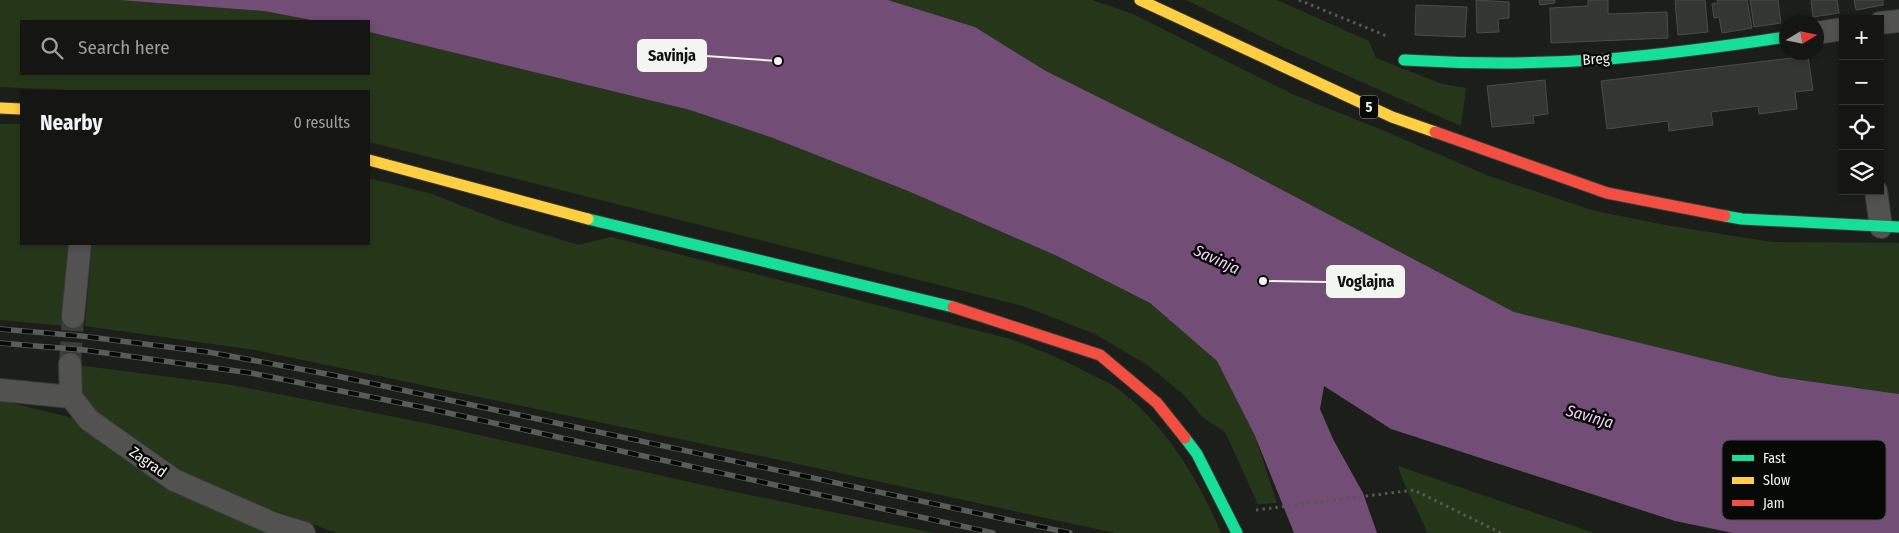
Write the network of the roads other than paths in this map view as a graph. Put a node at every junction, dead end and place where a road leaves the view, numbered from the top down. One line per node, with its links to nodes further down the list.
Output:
1 (1140, 0): 12 (street, 5)
2 (1899, 21): 3 (street)
3 (1884, 23)
4 (1839, 30): 5 (street)
5 (1824, 32)
6 (1779, 38): 7 (street, Breg)
7 (1404, 60)
8 (0, 108): 9 (street)
9 (20, 109)
10 (370, 160): 19 (street)
11 (1878, 195): 12 (street)
12 (1890, 227)
13 (80, 245): 14 (street)
14 (72, 317)
15 (70, 364): 17 (street)
16 (0, 390): 17 (street)
17 (71, 397): 18 (street, Zagrad)
18 (304, 533)
19 (1237, 533)

